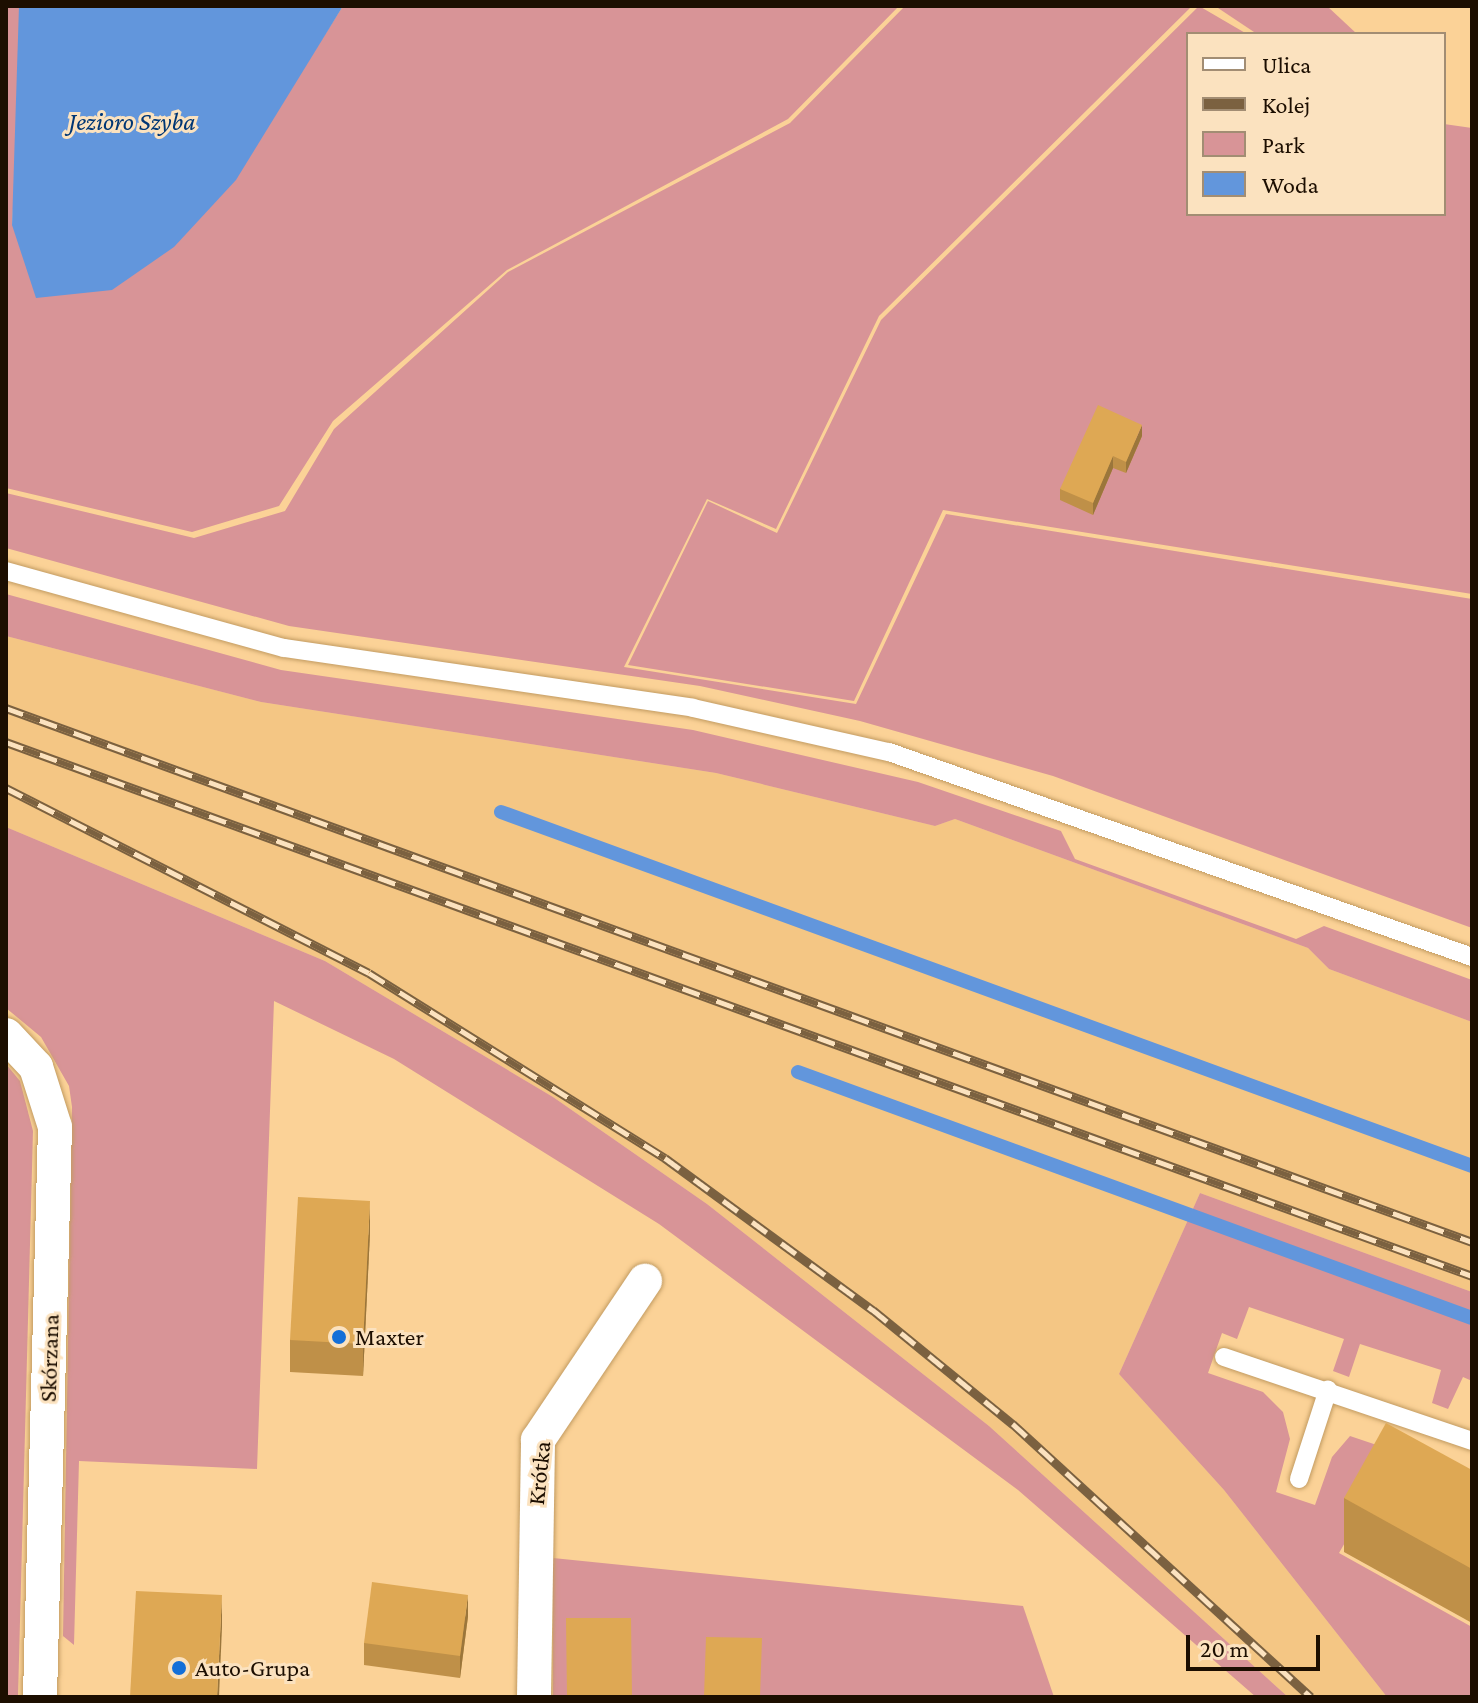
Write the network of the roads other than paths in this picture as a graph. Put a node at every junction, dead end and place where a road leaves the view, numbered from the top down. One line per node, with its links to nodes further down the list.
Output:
1 (6, 571): 2 (lane)
2 (1472, 957)
3 (6, 1035): 9 (street, Skórzana)
4 (645, 1281): 10 (street, Krótka)
5 (1224, 1357): 6 (lane)
6 (1328, 1390): 7 (lane); 8 (lane)
7 (1472, 1441)
8 (1299, 1479)
9 (40, 1697)
10 (534, 1697)

